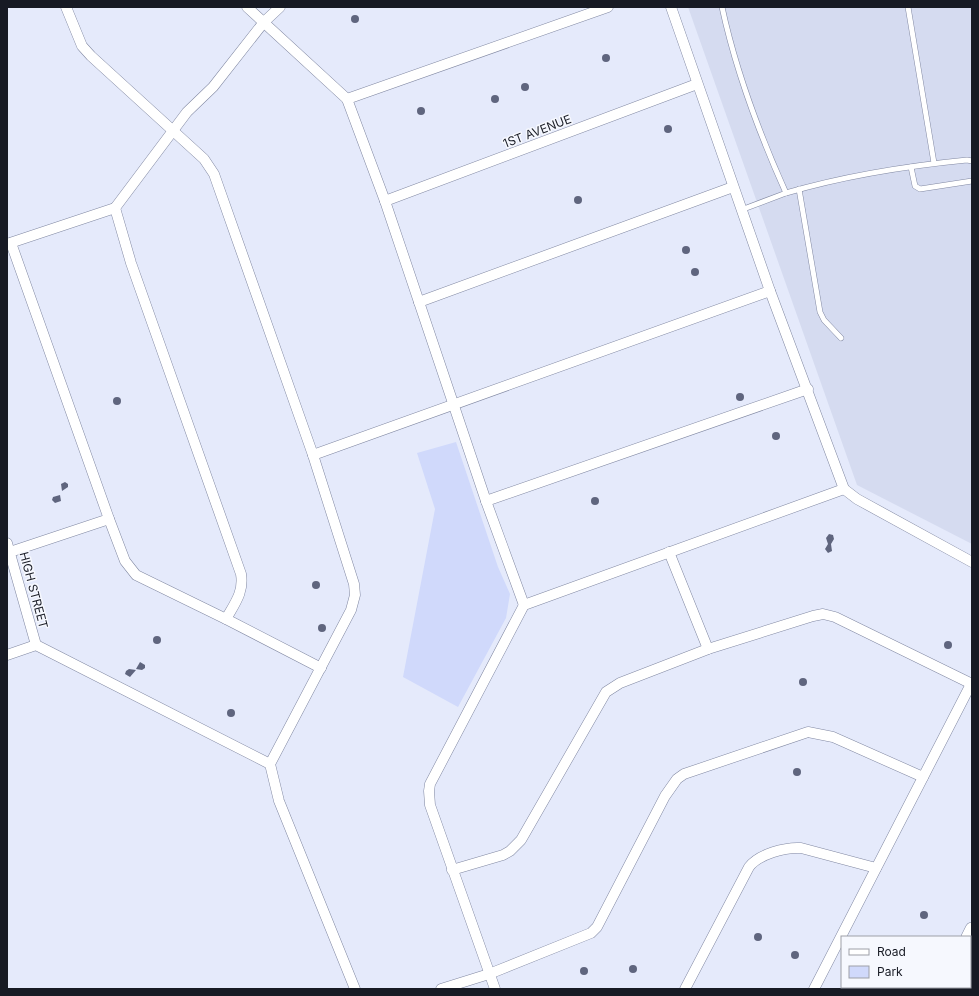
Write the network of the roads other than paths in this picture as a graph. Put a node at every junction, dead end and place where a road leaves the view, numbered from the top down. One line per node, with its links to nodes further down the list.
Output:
1 (66, 7): 11 (street)
2 (247, 7): 8 (street)
3 (280, 7): 8 (street)
4 (608, 7): 10 (street)
5 (671, 7): 9 (street)
6 (722, 7): 18 (lane)
7 (908, 7): 13 (lane)
8 (264, 22): 10 (street); 11 (street)
9 (697, 84): 16 (street); 19 (street, 1ST AVENUE)
10 (347, 99): 19 (street)
11 (173, 131): 20 (street); 28 (street)
12 (972, 161): 13 (lane)
13 (934, 163): 14 (lane)
14 (911, 167): 15 (lane); 17 (lane)
15 (972, 181)
16 (733, 187): 21 (street); 24 (street)
17 (799, 189): 18 (lane); 25 (lane)
18 (786, 193): 21 (lane)
19 (386, 201): 24 (street)
20 (115, 208): 22 (street); 36 (street)
21 (741, 210): 23 (street)
22 (9, 243): 31 (street)
23 (770, 291): 26 (street); 27 (street)
24 (420, 302): 27 (street)
25 (841, 338)
26 (808, 389): 29 (street); 30 (street)
27 (454, 406): 28 (street); 30 (street)
28 (313, 454): 40 (street)
29 (844, 489): 33 (street); 34 (street)
30 (486, 501): 35 (street)
31 (109, 519): 32 (street); 36 (street)
32 (9, 547): 37 (street, HIGH STREET)
33 (670, 552): 35 (street); 38 (street)
34 (972, 562)
35 (524, 605): 45 (street)
36 (226, 619): 40 (street)
37 (36, 645): 39 (street); 42 (street)
38 (708, 649): 41 (street); 45 (street)
39 (7, 655)
40 (321, 668): 42 (street)
41 (972, 684): 43 (street)
42 (270, 764): 49 (street)
43 (923, 777): 44 (street); 48 (street)
44 (876, 868): 46 (street); 52 (street)
45 (452, 870): 48 (street)
46 (841, 936)
47 (841, 936): 53 (street)
48 (489, 974): 50 (street); 51 (street)
49 (355, 989)
50 (441, 989)
51 (495, 989)
52 (685, 989)
53 (814, 989)

